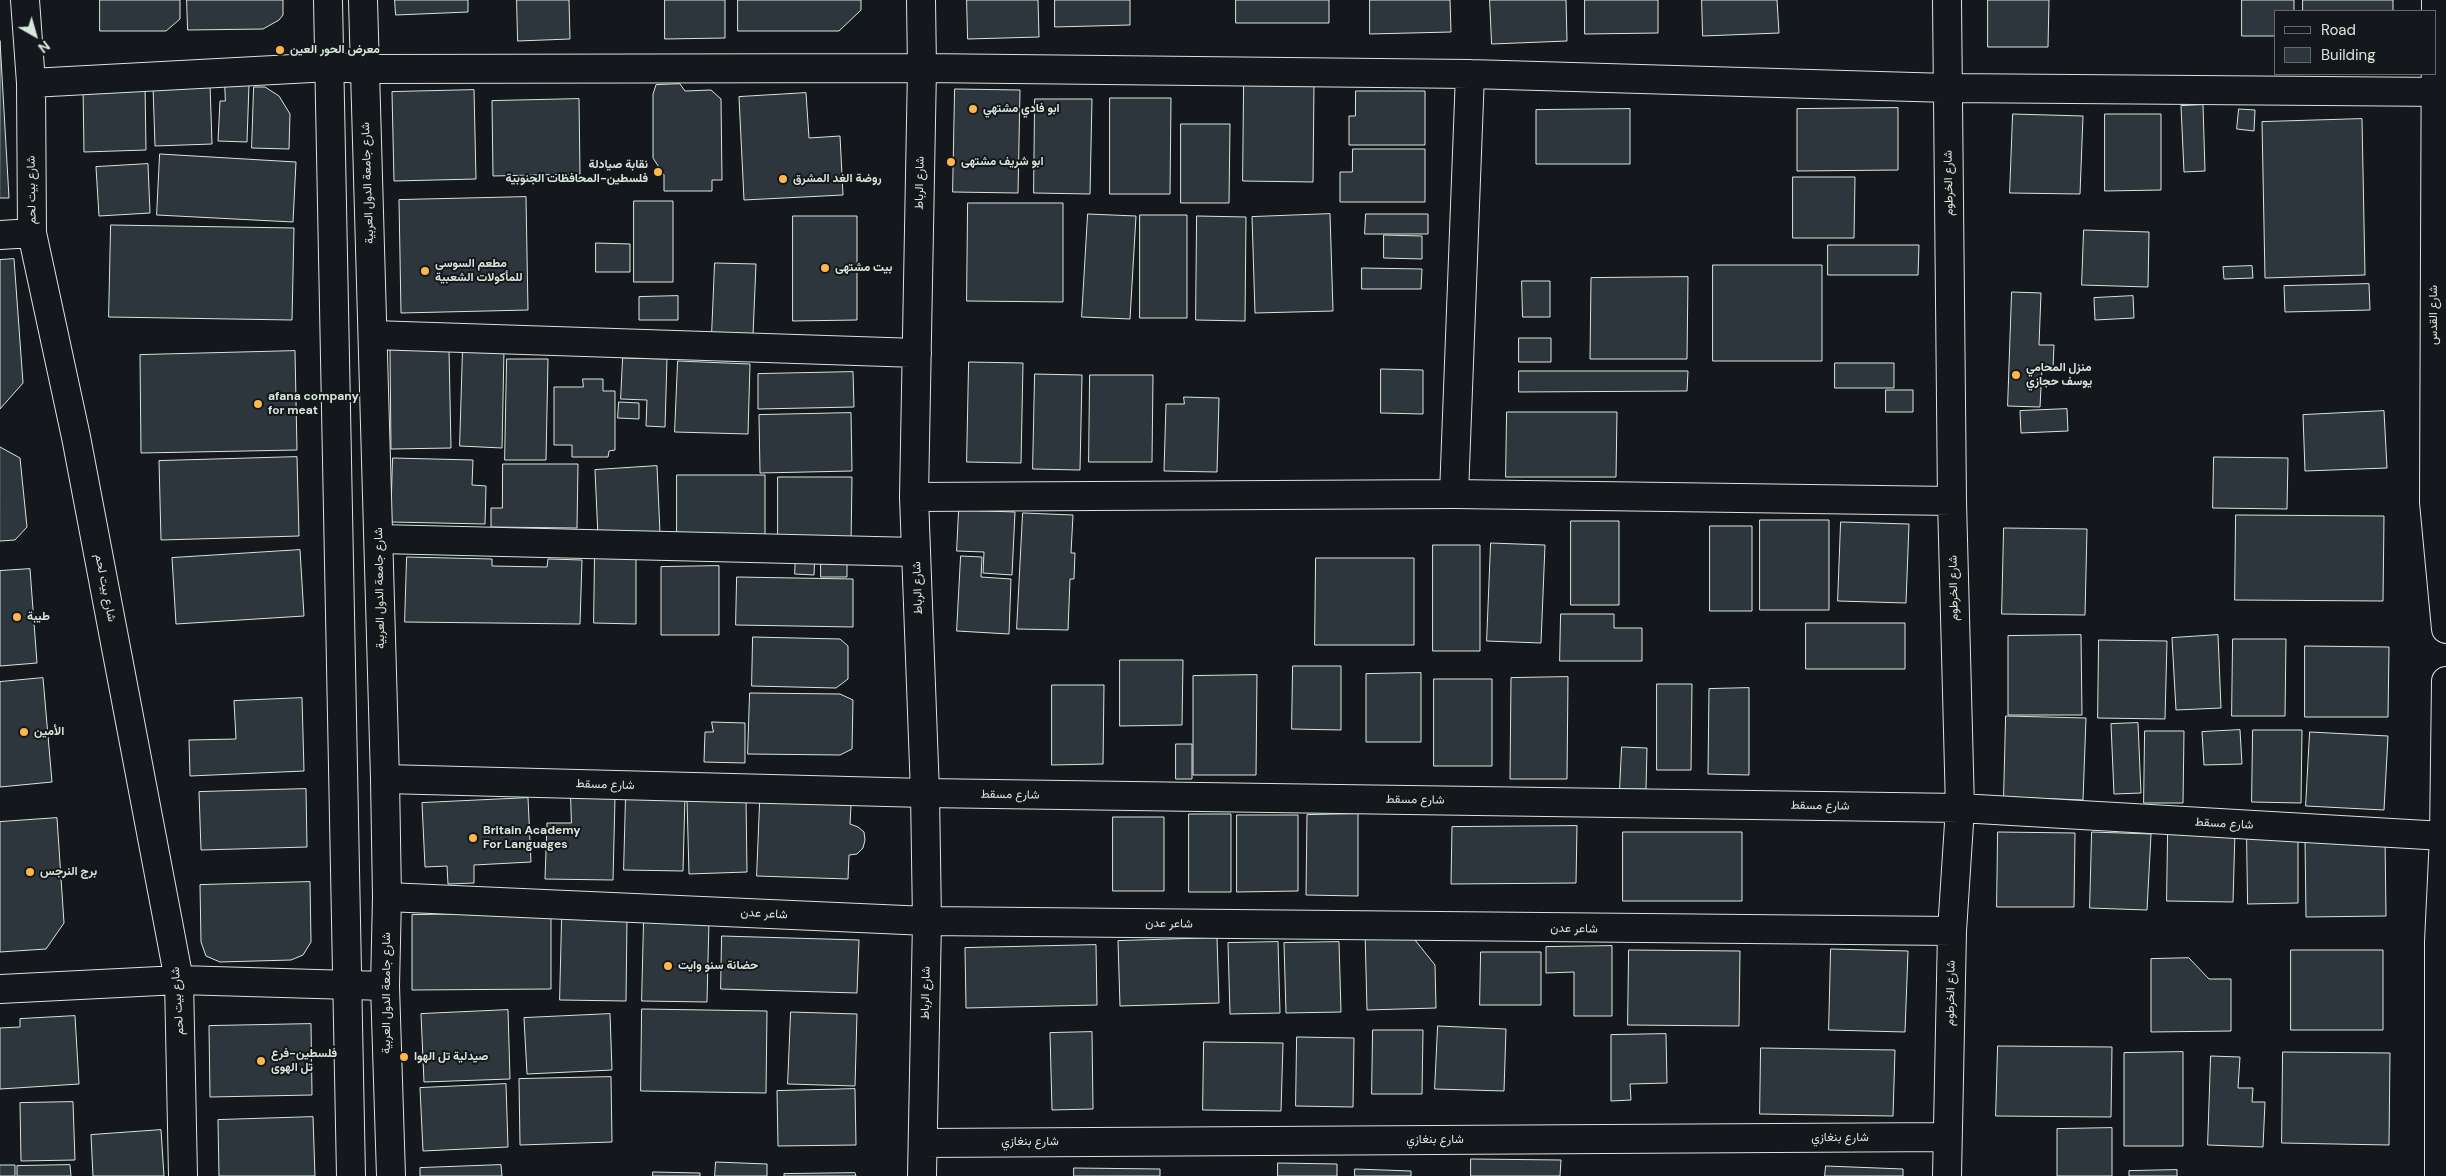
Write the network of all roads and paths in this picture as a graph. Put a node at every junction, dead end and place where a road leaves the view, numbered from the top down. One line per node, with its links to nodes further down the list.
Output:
1 (26, 0): 11 (street, شارع بيت لحم)
2 (328, 0): 7 (street)
3 (363, 0): 9 (street, شارع جامعة الدول العربية)
4 (921, 0): 8 (street, شارع الرباط)
5 (1947, 0): 12 (street, شارع الخرطوم)
6 (2436, 0): 13 (street, شارع القدس)
7 (330, 67): 9 (street); 11 (street); 33 (street)
8 (922, 68): 9 (street); 10 (street); 17 (street, شارع الرباط)
9 (364, 69): 16 (street, شارع جامعة الدول العربية)
10 (1470, 74): 12 (street); 18 (street)
11 (30, 82): 14 (street, شارع بيت لحم)
12 (1948, 88): 13 (street); 20 (street, شارع الخرطوم)
13 (2440, 92): 23 (street, شارع القدس)
14 (32, 233): 15 (street); 32 (street, شارع بيت لحم)
15 (0, 235)
16 (373, 335): 17 (street); 21 (street, شارع جامعة الدول العربية)
17 (917, 353): 19 (street, شارع الرباط)
18 (1454, 494): 19 (street); 20 (street)
19 (914, 497): 22 (street, شارع الرباط)
20 (1952, 501): 27 (street, شارع الخرطوم)
21 (379, 539): 22 (street); 25 (street, شارع جامعة الدول العربية)
22 (916, 552): 26 (street, شارع الرباط)
23 (2446, 629)
24 (2446, 681): 28 (street)
25 (385, 778): 26 (street, شارع مسقط); 29 (street, شارع جامعة الدول العربية)
26 (925, 793): 27 (street, شارع مسقط); 30 (street, شارع الرباط)
27 (1960, 808): 28 (street, شارع مسقط); 31 (street, شارع الخرطوم)
28 (2444, 836): 43 (street)
29 (387, 897): 30 (street, شاعر عدن); 34 (street, شارع جامعة الدول العربية)
30 (927, 921): 31 (street, شاعر عدن); 37 (street, شارع الرباط)
31 (1952, 931): 36 (street, شارع الخرطوم)
32 (179, 980): 33 (street); 35 (street); 38 (street, شارع بيت لحم)
33 (345, 984): 34 (street); 39 (street)
34 (385, 986): 40 (street, شارع جامعة الدول العربية)
35 (0, 989)
36 (1947, 1137): 37 (street, شارع بنغازي); 42 (street, شارع الخرطوم)
37 (923, 1143): 41 (street, شارع الرباط)
38 (183, 1176)
39 (351, 1176)
40 (391, 1176)
41 (922, 1176)
42 (1947, 1176)
43 (2439, 1176)

